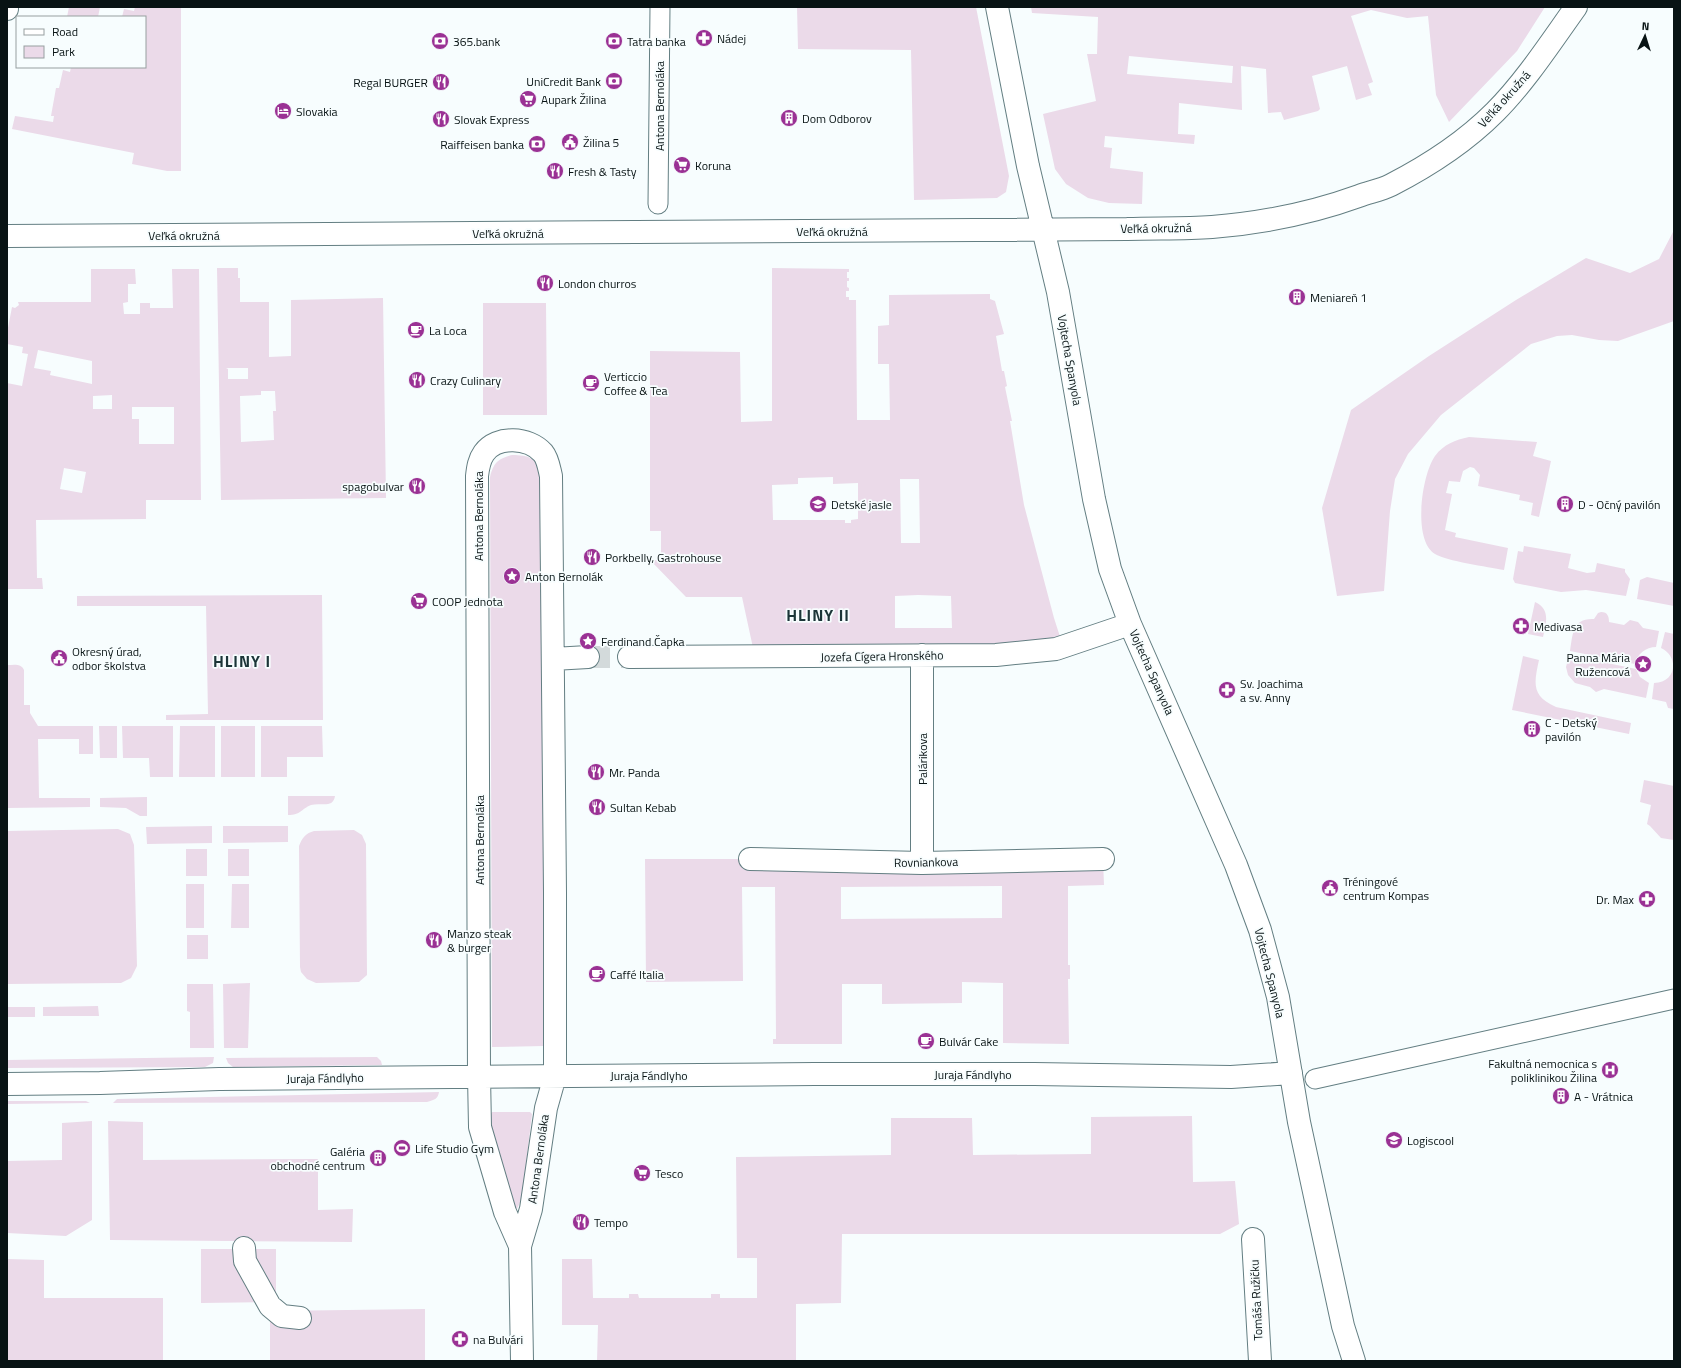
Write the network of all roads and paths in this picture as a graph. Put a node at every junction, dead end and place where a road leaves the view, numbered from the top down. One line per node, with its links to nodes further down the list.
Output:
1 (649, 7): 2 (street, Antona Bernoláka)
2 (660, 7)
3 (997, 7): 5 (street, Vojtecha Spanyola)
4 (1576, 7): 5 (street, Veľká okružná)
5 (1044, 229): 6 (street, Veľká okružná); 7 (street, Vojtecha Spanyola)
6 (7, 236)
7 (1130, 624): 8 (street, Jozefa Cígera Hronského); 16 (street, Vojtecha Spanyola)
8 (922, 655): 10 (street, Jozefa Cígera Hronského); 14 (street, Palárikova)
9 (588, 657): 11 (street)
10 (630, 657)
11 (553, 659): 17 (street, Antona Bernoláka); 18 (street, Antona Bernoláka)
12 (750, 859): 14 (street, Rovniankova)
13 (1103, 859): 14 (street, Rovniankova)
14 (922, 863)
15 (1674, 999): 19 (street)
16 (1291, 1073): 18 (street, Juraja Fándlyho); 25 (street, Vojtecha Spanyola)
17 (479, 1076): 18 (street, Juraja Fándlyho); 20 (street, Juraja Fándlyho); 22 (street, Antona Bernoláka)
18 (555, 1076): 22 (street, Antona Bernoláka)
19 (1315, 1079)
20 (7, 1084)
21 (1253, 1239): 27 (street, Tomáša Ružičku)
22 (520, 1246): 26 (street, Antona Bernoláka)
23 (244, 1248): 24 (street)
24 (300, 1318)
25 (1342, 1326): 28 (street); 29 (street)
26 (522, 1361)
27 (1260, 1361)
28 (1342, 1361)
29 (1354, 1361)

